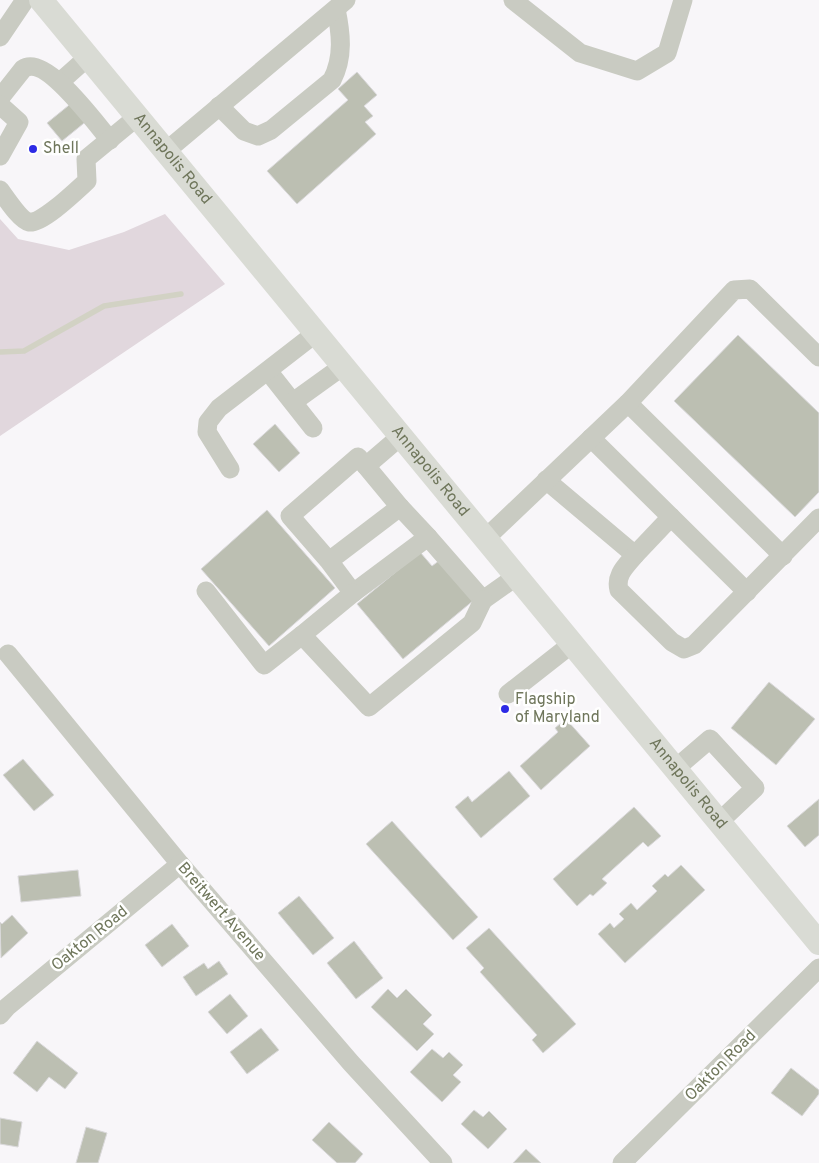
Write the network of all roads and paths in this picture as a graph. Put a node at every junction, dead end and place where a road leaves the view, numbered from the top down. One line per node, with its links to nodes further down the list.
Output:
1 (25, 0): 6 (street)
2 (41, 0): 7 (main road, Annapolis Road)
3 (513, 0): 4 (street)
4 (683, 0)
5 (341, 4): 10 (street); 10 (street)
6 (0, 37)
7 (88, 57): 8 (street); 11 (main road, Annapolis Road)
8 (60, 82): 9 (street); 12 (street)
9 (1, 95): 14 (street)
10 (219, 106): 13 (street)
11 (137, 117): 12 (street); 13 (main road, Annapolis Road)
12 (110, 140): 15 (street)
13 (165, 152): 16 (main road, Annapolis Road)
14 (0, 156)
15 (0, 190)
16 (316, 334): 18 (main road, Annapolis Road); 19 (street)
17 (819, 357): 21 (street)
18 (343, 366): 20 (street); 23 (main road, Annapolis Road)
19 (268, 371): 20 (street); 26 (street)
20 (293, 402): 22 (street)
21 (628, 403): 24 (street); 34 (street)
22 (313, 428)
23 (401, 436): 25 (street); 32 (main road, Annapolis Road)
24 (591, 438): 27 (street); 29 (street)
25 (366, 466): 28 (street); 35 (street)
26 (230, 470)
27 (546, 480): 32 (street); 33 (street)
28 (400, 507): 31 (street); 35 (street)
29 (671, 517): 33 (street); 38 (street)
30 (819, 518): 34 (street)
31 (428, 537): 39 (street); 40 (street)
32 (486, 538): 36 (main road, Annapolis Road)
33 (635, 555): 38 (street)
34 (782, 556): 38 (street)
35 (328, 561): 39 (street)
36 (517, 576): 40 (street); 42 (main road, Annapolis Road)
37 (206, 591): 41 (street)
38 (747, 592)
39 (352, 593): 41 (street)
40 (483, 600): 41 (street)
41 (302, 635)
42 (572, 643): 44 (street); 45 (main road, Annapolis Road)
43 (8, 654): 47 (street, Breitwert Avenue)
44 (508, 694)
45 (675, 768): 46 (main road, Annapolis Road); 46 (street)
46 (719, 822): 48 (main road, Annapolis Road)
47 (180, 864): 50 (street, Oakton Road); 51 (street, Breitwert Avenue)
48 (819, 943)
49 (819, 968): 52 (street, Oakton Road)
50 (0, 1015)
51 (443, 1163)
52 (622, 1163)

